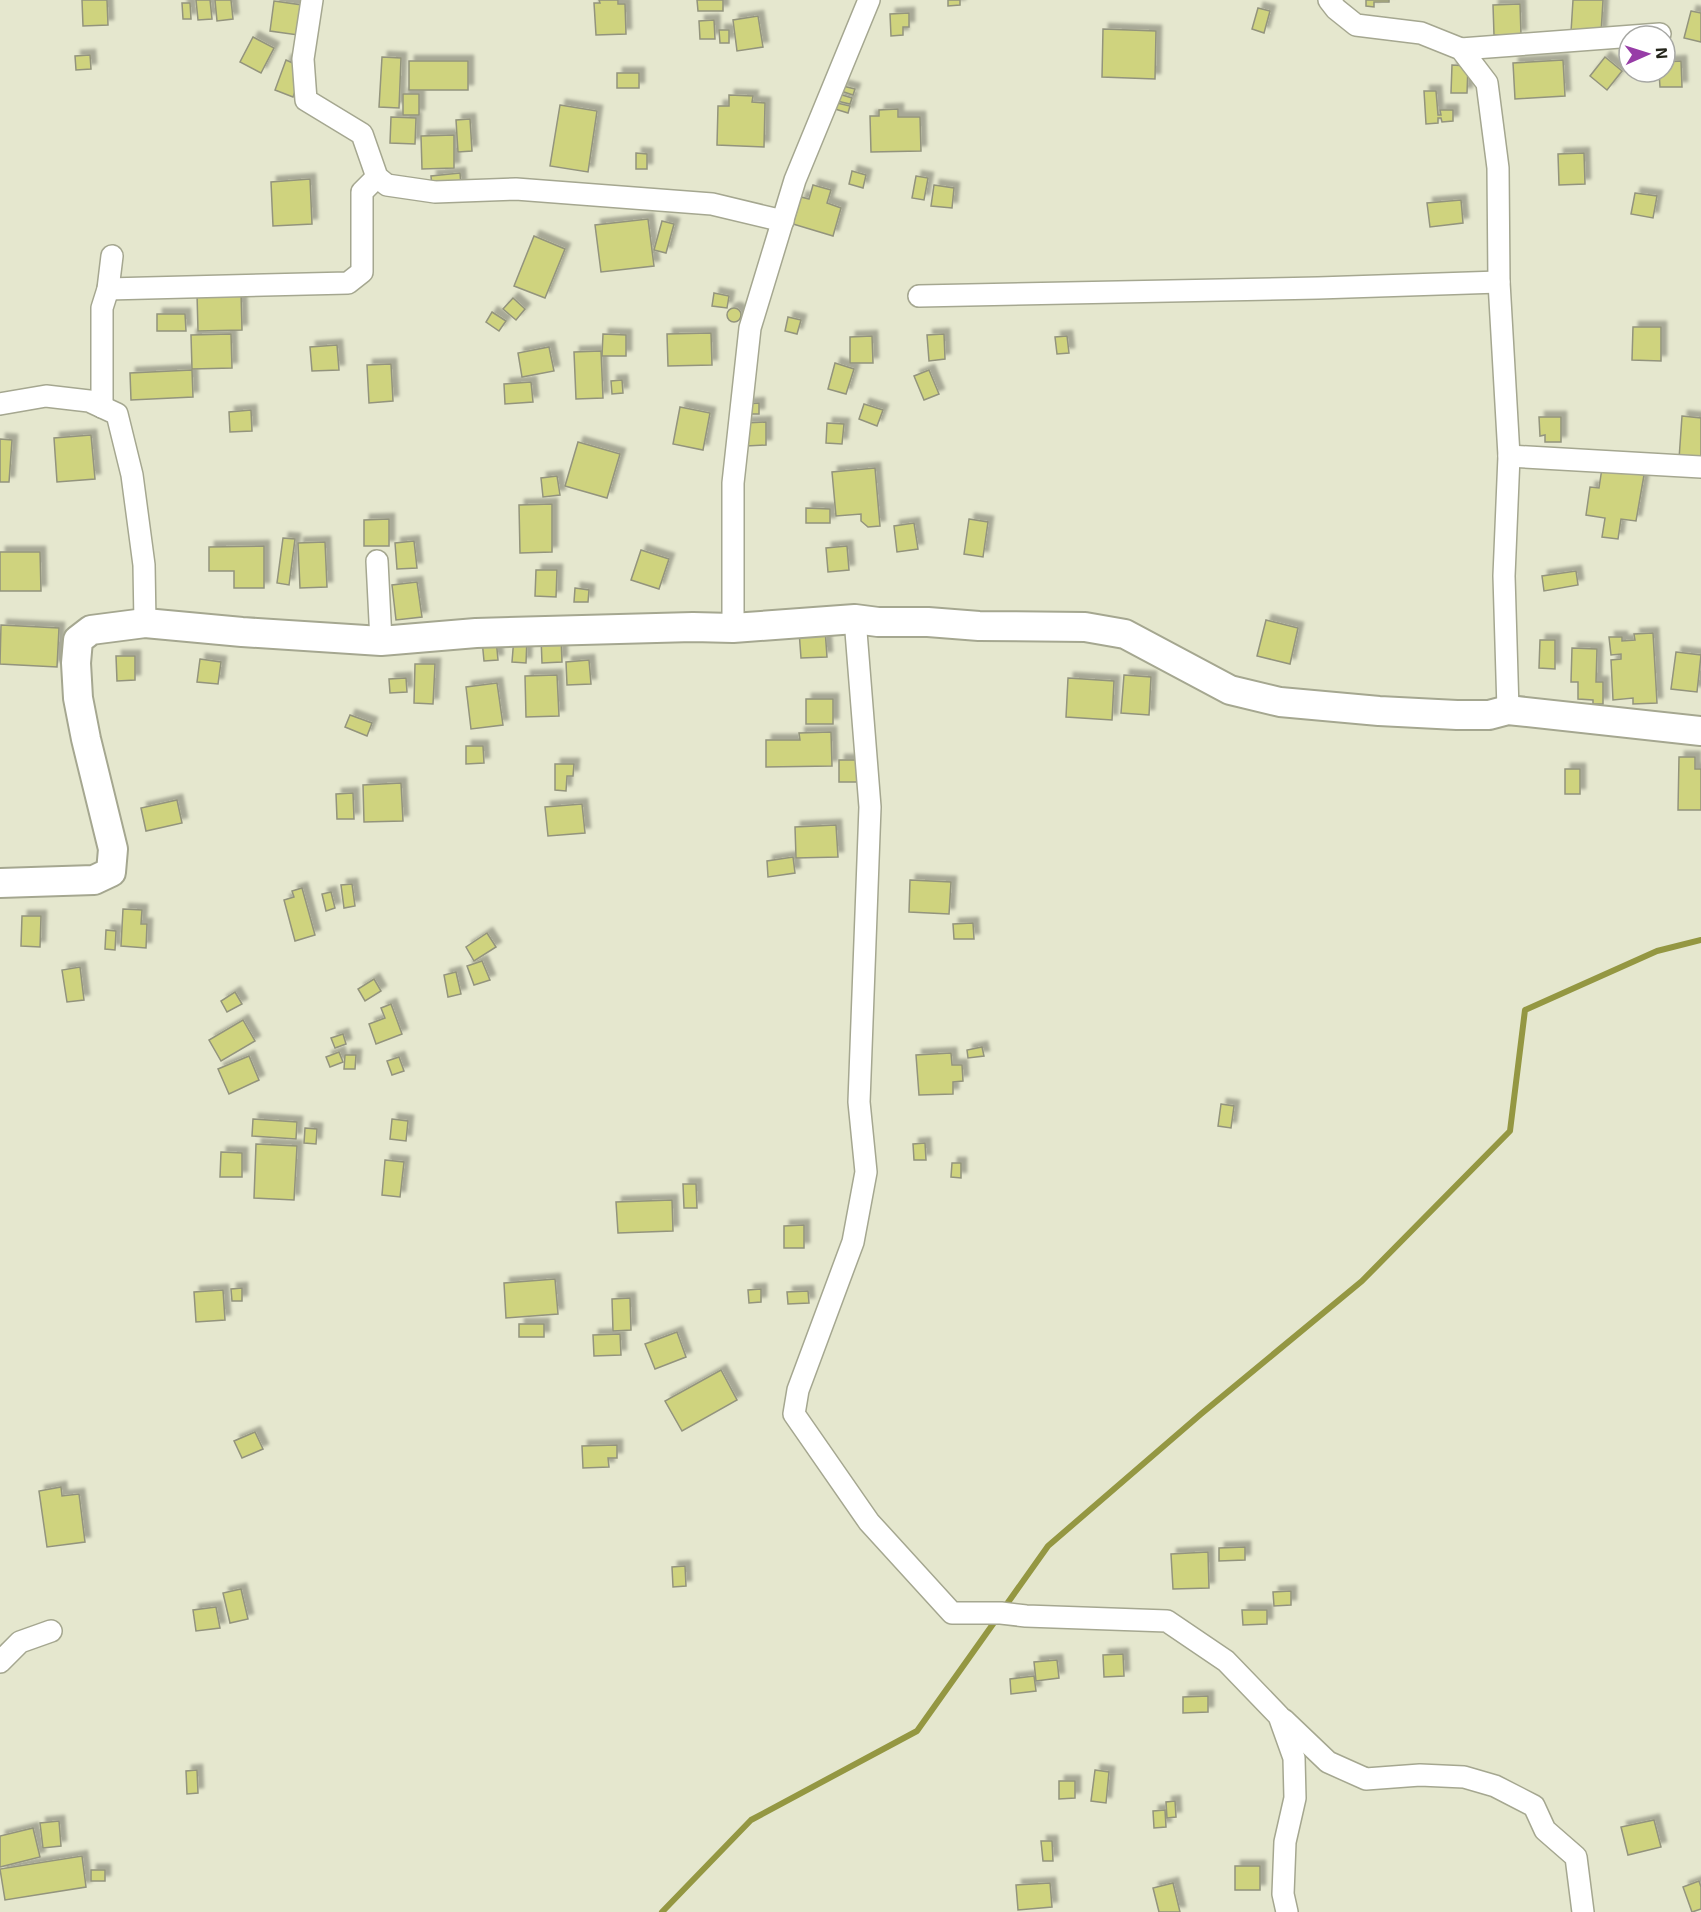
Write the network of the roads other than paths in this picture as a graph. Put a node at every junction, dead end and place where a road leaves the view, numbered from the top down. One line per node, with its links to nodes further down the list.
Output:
1 (312, 0): 6 (street)
2 (869, 0): 7 (street)
3 (1329, 0): 5 (street)
4 (1617, 37): 5 (street)
5 (1461, 49): 9 (street)
6 (377, 177): 7 (street); 10 (street)
7 (783, 221): 19 (street)
8 (112, 256): 10 (street)
9 (1500, 282): 11 (street); 14 (street)
10 (108, 289): 13 (street)
11 (919, 296)
12 (0, 404): 13 (street)
13 (102, 407): 18 (street)
14 (1509, 456): 15 (street); 21 (street)
15 (1701, 467)
16 (377, 561): 20 (street)
17 (855, 619): 19 (street); 21 (street); 26 (street)
18 (145, 623): 20 (street); 23 (street)
19 (733, 628): 20 (street)
20 (381, 641)
21 (1508, 710): 22 (street)
22 (1701, 731)
23 (0, 883)
24 (51, 1631): 25 (street)
25 (0, 1662)
26 (1279, 1716): 27 (street); 28 (street)
27 (1287, 1912)
28 (1583, 1912)

